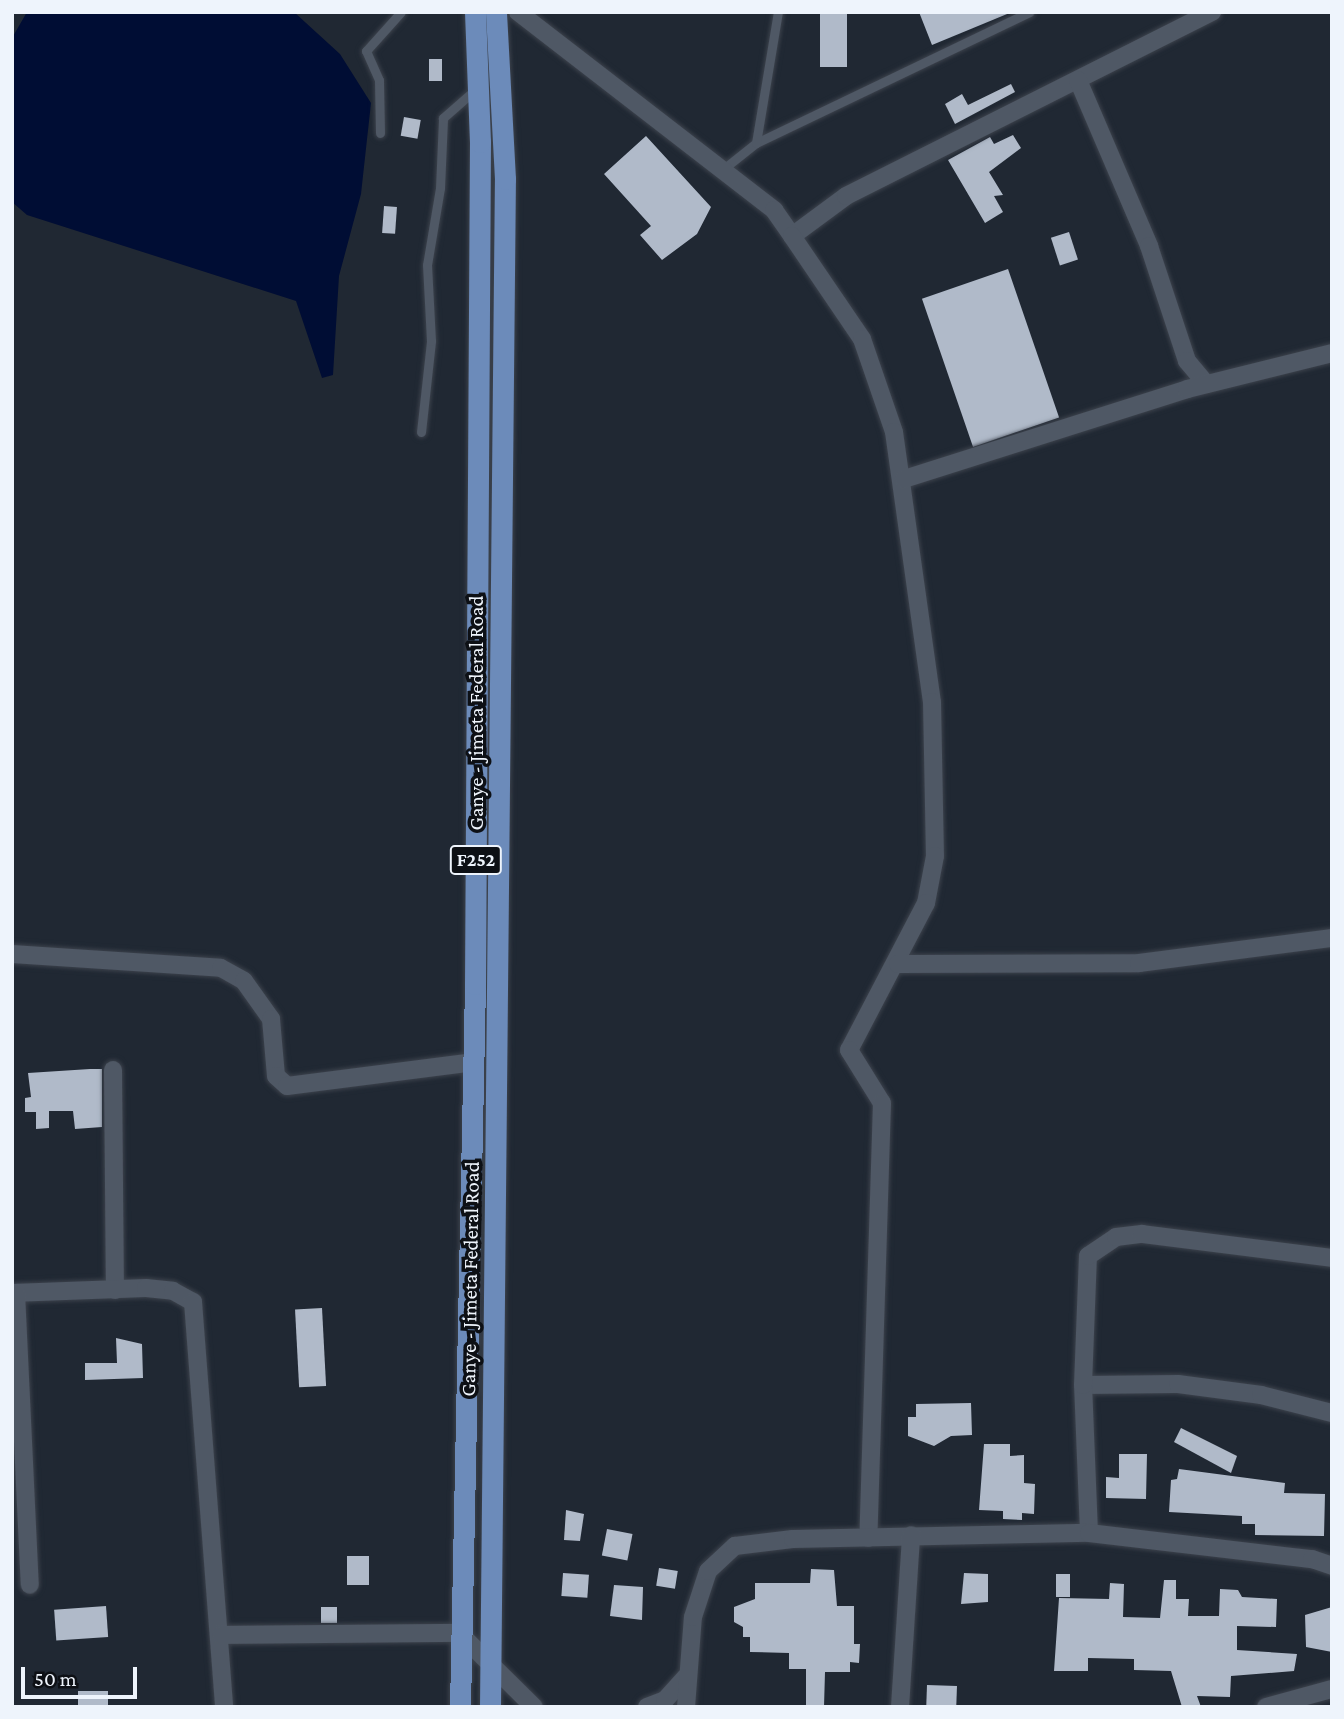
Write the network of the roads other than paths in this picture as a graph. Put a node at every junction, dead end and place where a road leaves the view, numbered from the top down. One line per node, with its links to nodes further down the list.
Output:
1 (401, 12): 10 (lane)
2 (475, 12): 9 (main road, Ganye - Jimeta Federal Road / F252)
3 (496, 12): 35 (main road, Ganye - Jimeta Federal Road / F252)
4 (518, 12): 12 (street)
5 (778, 12): 11 (lane)
6 (1029, 12): 11 (lane)
7 (1212, 12): 8 (street)
8 (1078, 80): 13 (street); 15 (street)
9 (478, 87): 16 (lane); 21 (main road, Ganye - Jimeta Federal Road / F252)
10 (380, 133)
11 (756, 143): 12 (lane)
12 (722, 170): 13 (street)
13 (792, 236): 17 (street)
14 (1332, 353): 15 (street)
15 (1206, 384): 17 (street)
16 (422, 432)
17 (904, 479): 20 (street)
18 (1332, 938): 20 (street)
19 (12, 954): 21 (street)
20 (898, 964): 30 (street)
21 (474, 1062): 33 (main road, Ganye - Jimeta Federal Road / F252)
22 (113, 1070): 24 (street)
23 (1332, 1258): 26 (street)
24 (115, 1290): 25 (street); 34 (street)
25 (14, 1293): 32 (street)
26 (1083, 1385): 27 (street); 28 (street)
27 (1332, 1413)
28 (1089, 1533): 29 (street); 31 (street)
29 (911, 1535): 30 (street); 44 (street)
30 (868, 1538): 36 (street)
31 (1332, 1566)
32 (30, 1585)
33 (459, 1633): 34 (street); 35 (street); 39 (main road, Ganye - Jimeta Federal Road / F252)
34 (221, 1635): 38 (street)
35 (490, 1661): 40 (main road, Ganye - Jimeta Federal Road / F252); 41 (street)
36 (686, 1677): 42 (street); 43 (street)
37 (1332, 1689): 45 (street)
38 (224, 1707)
39 (460, 1707)
40 (490, 1707)
41 (534, 1707)
42 (647, 1707)
43 (686, 1707)
44 (900, 1707)
45 (1266, 1707)

